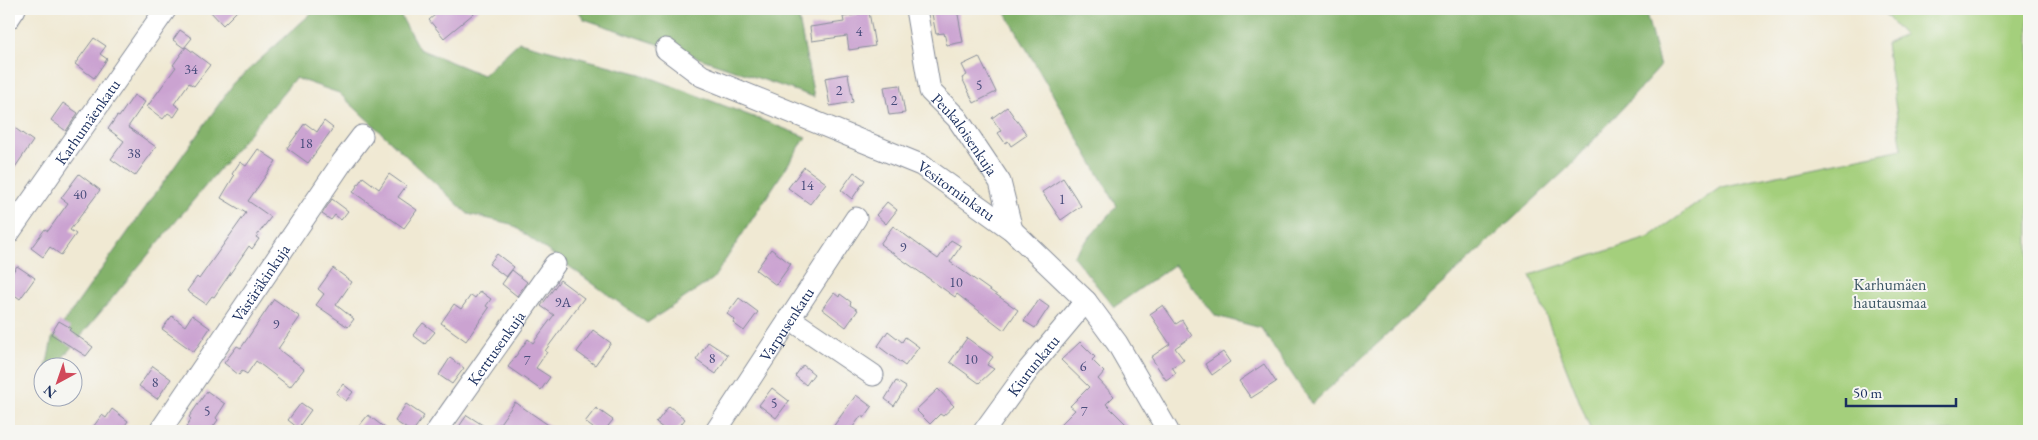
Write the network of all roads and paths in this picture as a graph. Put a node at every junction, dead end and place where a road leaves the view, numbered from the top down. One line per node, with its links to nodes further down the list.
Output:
1 (15, 9): 4 (street)
2 (166, 9): 9 (street, Karhumäenkatu)
3 (916, 9): 8 (street, Peukaloisenkuja)
4 (9, 18)
5 (666, 49): 8 (street, Vesitorninkatu)
6 (362, 136): 14 (street, Västäräkinkuja)
7 (856, 218): 12 (street, Varpusenkatu)
8 (1012, 230): 11 (street, Vesitorninkatu)
9 (9, 233)
10 (555, 264): 15 (street, Kerttusenkuja)
11 (1086, 301): 17 (street, Kiurunkatu); 18 (street, Vesitorninkatu)
12 (789, 318): 13 (street); 16 (street, Varpusenkatu)
13 (873, 375)
14 (160, 431)
15 (438, 431)
16 (716, 431)
17 (984, 431)
18 (1168, 431)

